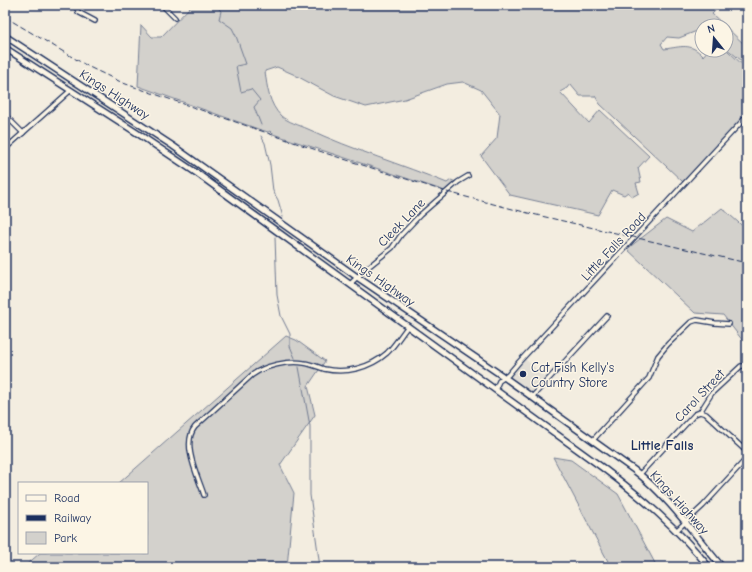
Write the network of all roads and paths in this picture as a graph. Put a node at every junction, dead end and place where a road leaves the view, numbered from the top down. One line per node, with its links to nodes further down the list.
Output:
1 (76, 5): 4 (street)
2 (162, 5): 3 (street)
3 (175, 18)
4 (95, 21)
5 (5, 36): 11 (highway, Kings Highway)
6 (5, 48): 7 (highway, Kings Highway)
7 (70, 90): 10 (street); 13 (highway, Kings Highway)
8 (5, 115): 10 (street)
9 (747, 116): 21 (street, Little Falls Road)
10 (23, 133): 12 (street)
11 (173, 146): 13 (highway); 15 (highway, Kings Highway)
12 (5, 149)
13 (167, 154): 16 (highway, Kings Highway)
14 (468, 176): 15 (street, Cleek Lane)
15 (357, 277): 16 (street, Cleek Lane); 21 (highway, Kings Highway)
16 (350, 284): 19 (highway, Kings Highway)
17 (607, 316): 23 (street)
18 (729, 324): 25 (street)
19 (408, 326): 22 (highway, Kings Highway); 29 (street)
20 (747, 366): 24 (street, Carol Street)
21 (504, 377): 22 (street, Little Falls Road); 23 (highway, Kings Highway)
22 (495, 390): 31 (highway, Kings Highway)
23 (532, 397): 25 (highway, Kings Highway)
24 (700, 412): 26 (street); 28 (street, Carol Street)
25 (593, 440): 28 (highway, Kings Highway)
26 (747, 452)
27 (747, 458): 30 (street)
28 (640, 474): 30 (highway, Kings Highway)
29 (204, 495)
30 (685, 523): 31 (street); 33 (highway, Kings Highway)
31 (677, 530): 32 (highway, Kings Highway)
32 (709, 567)
33 (722, 567)

